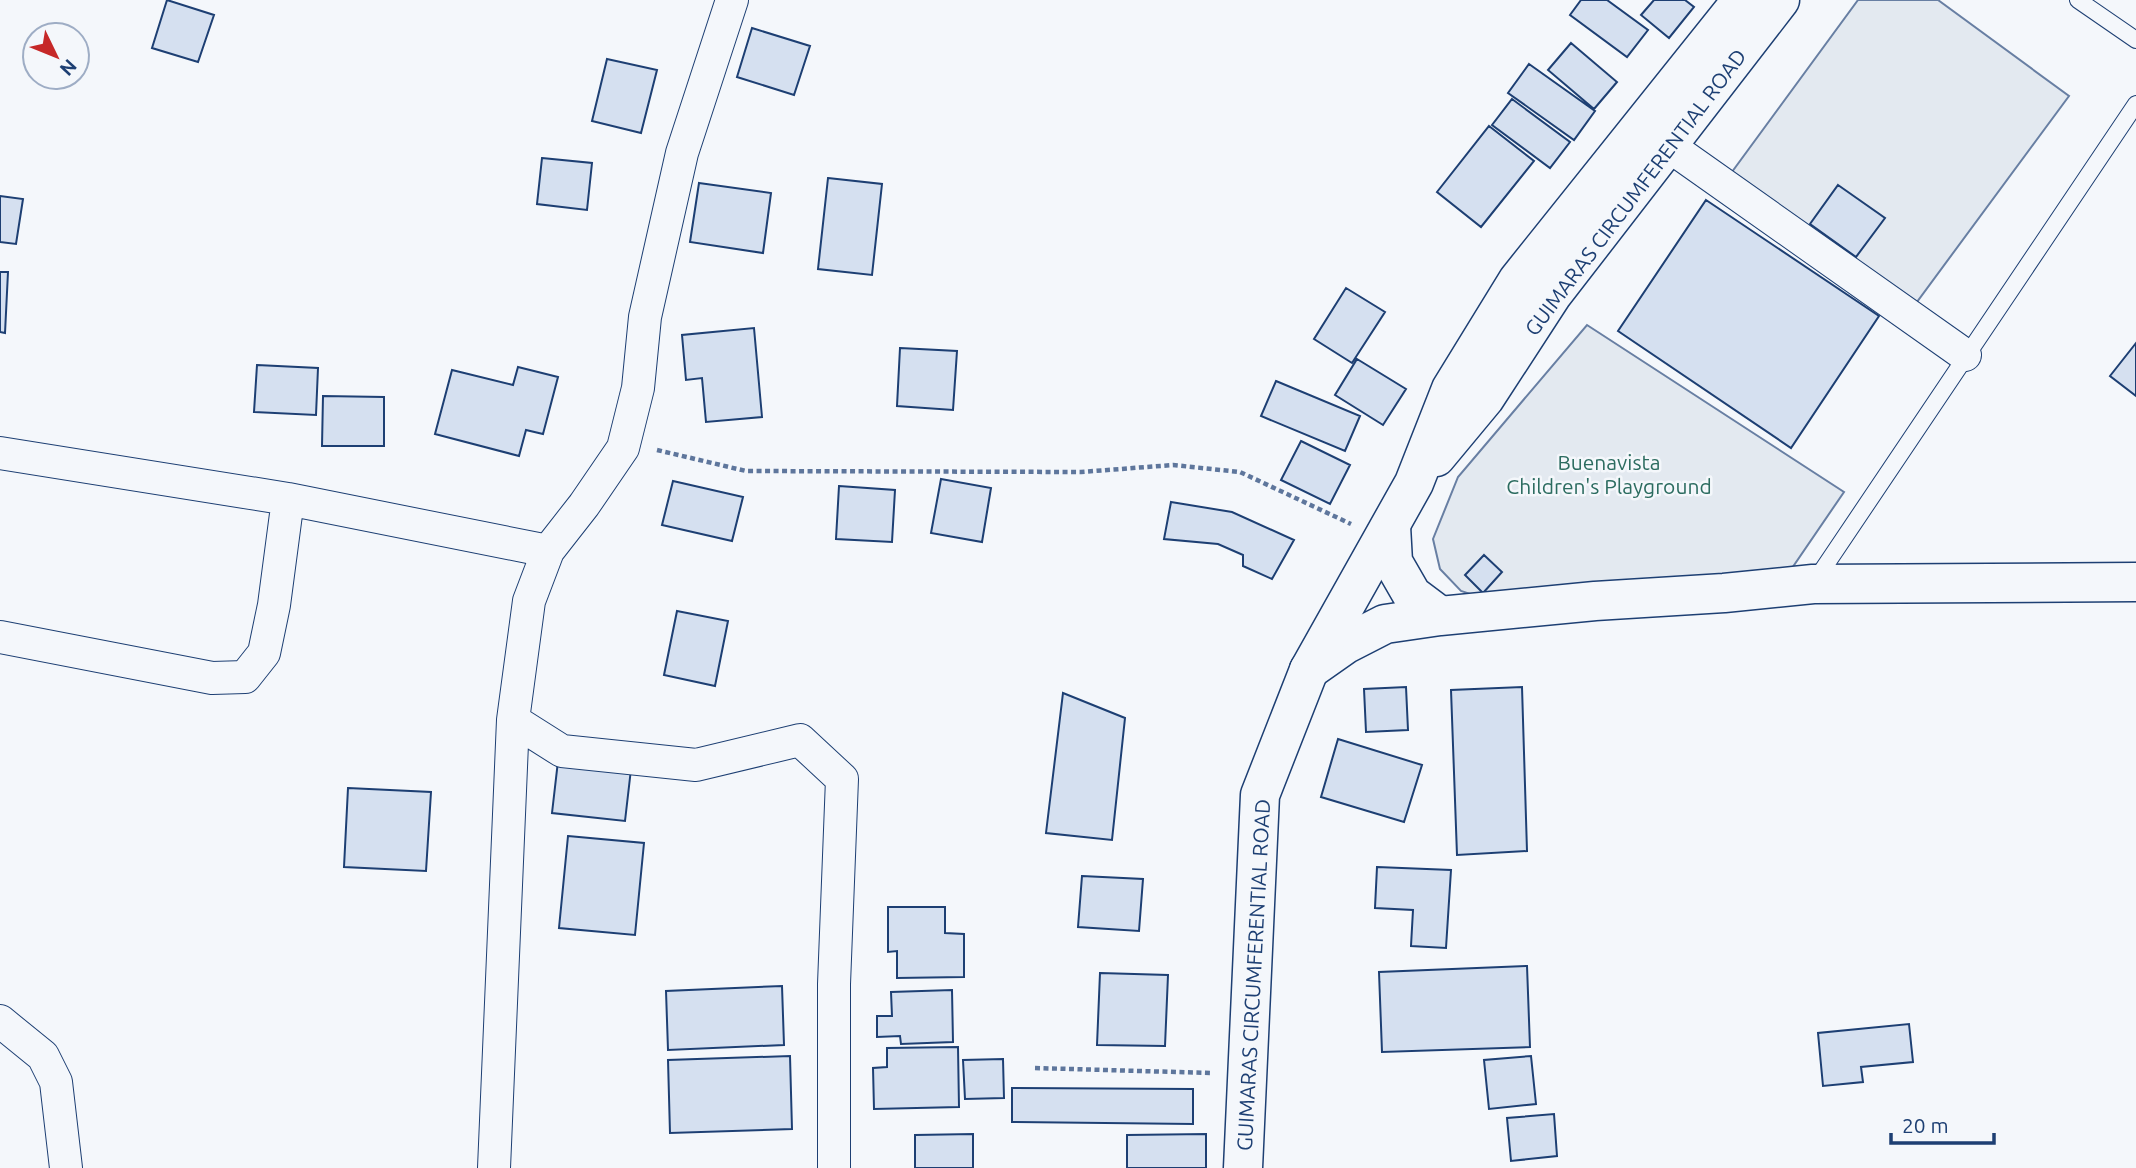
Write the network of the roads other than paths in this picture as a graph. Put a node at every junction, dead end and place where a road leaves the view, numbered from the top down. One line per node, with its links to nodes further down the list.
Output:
1 (732, 0): 13 (street)
2 (1742, 0): 10 (main road, GUIMARAS CIRCUMFERENTIAL ROAD)
3 (1780, 0): 7 (main road, GUIMARAS CIRCUMFERENTIAL ROAD)
4 (2078, 0): 5 (lane)
5 (2136, 40)
6 (2136, 104): 8 (lane)
7 (1669, 146): 8 (street); 10 (main road, GUIMARAS CIRCUMFERENTIAL ROAD)
8 (1965, 355): 15 (lane)
9 (0, 453): 11 (street)
10 (1414, 483): 12 (main road, GUIMARAS CIRCUMFERENTIAL ROAD)
11 (288, 499): 13 (street); 17 (street)
12 (1386, 534): 16 (main road); 18 (main road, GUIMARAS CIRCUMFERENTIAL ROAD)
13 (548, 551): 19 (street)
14 (2136, 582): 15 (main road)
15 (1812, 584): 16 (main road)
16 (1440, 615): 18 (main road)
17 (0, 638)
18 (1309, 670): 24 (main road, GUIMARAS CIRCUMFERENTIAL ROAD)
19 (513, 720): 22 (street); 23 (street)
20 (0, 1021): 21 (street)
21 (66, 1168)
22 (494, 1168)
23 (834, 1168)
24 (1243, 1168)

